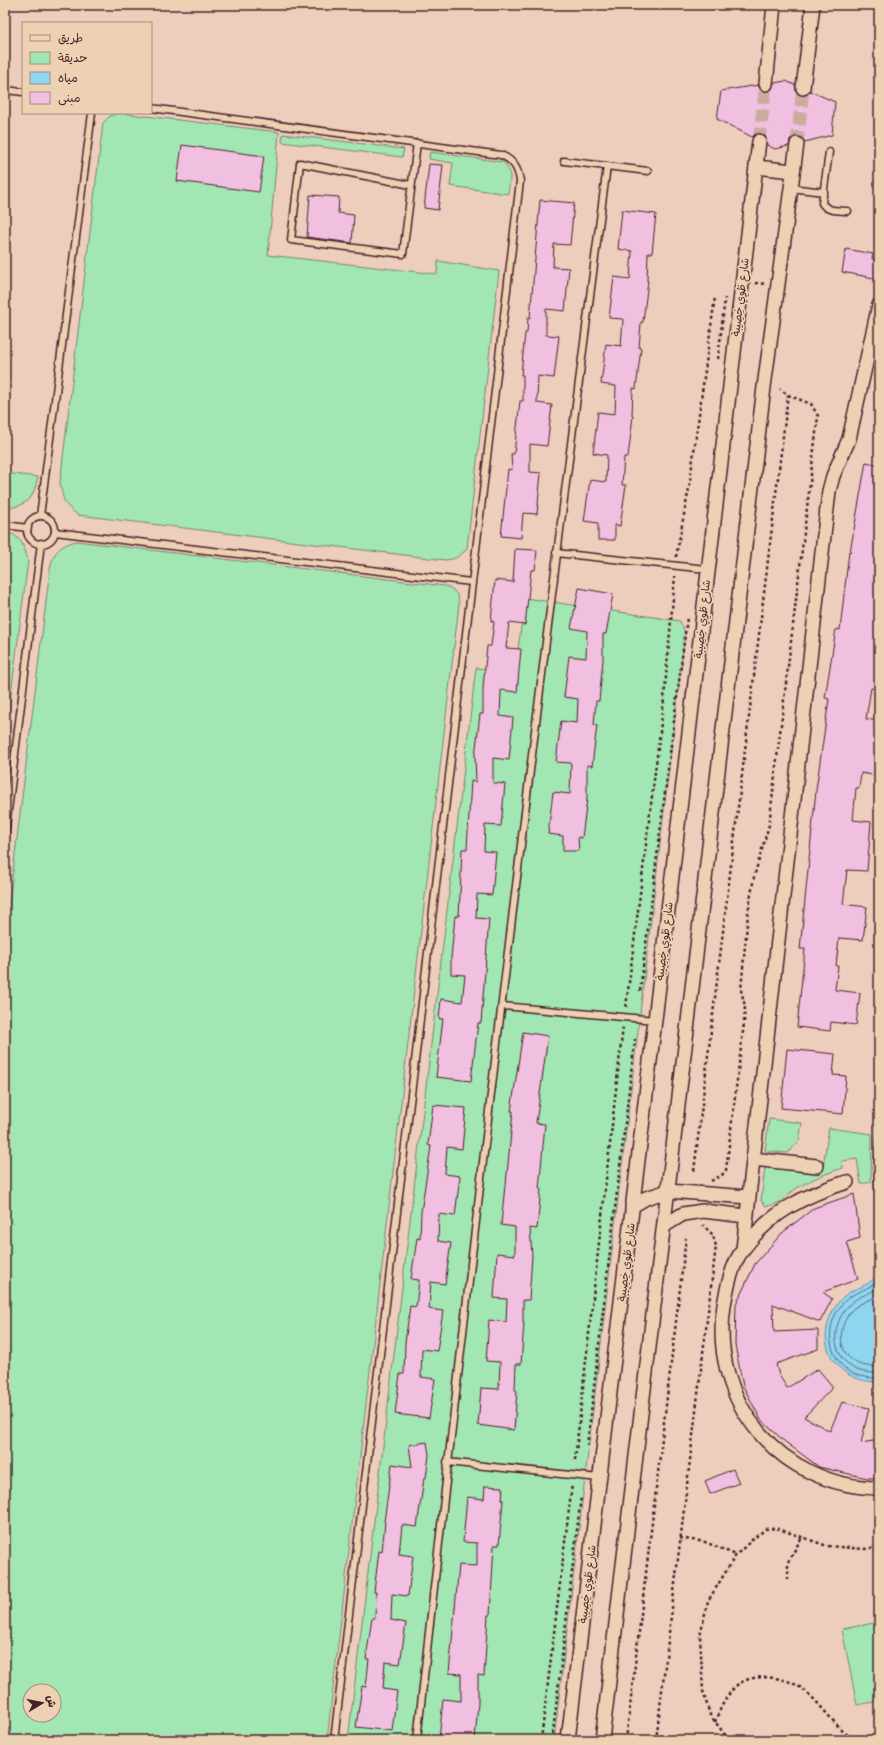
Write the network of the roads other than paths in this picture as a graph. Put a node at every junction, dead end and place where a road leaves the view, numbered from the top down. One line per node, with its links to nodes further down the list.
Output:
1 (774, 5): 3 (street)
2 (813, 5): 4 (street)
3 (766, 84)
4 (803, 88)
5 (5, 90): 6 (lane)
6 (22, 92)
7 (152, 108): 10 (lane)
8 (92, 114): 23 (lane)
9 (759, 141): 15 (street, شارع طَوِي خِصِيبة)
10 (417, 143): 18 (lane); 30 (lane)
11 (797, 144): 17 (street)
12 (829, 152): 20 (lane)
13 (564, 161): 14 (lane)
14 (606, 166): 16 (lane); 28 (lane)
15 (756, 167): 17 (street); 29 (street, شارع طَوِي خِصِيبة)
16 (648, 171)
17 (793, 171): 19 (street)
18 (411, 185): 18 (lane)
19 (791, 188): 20 (lane); 37 (street)
20 (824, 192): 21 (lane)
21 (848, 211)
22 (879, 305): 34 (street)
23 (40, 516): 25 (lane); 26 (lane)
24 (5, 525): 25 (lane)
25 (28, 528): 27 (lane)
26 (55, 532): 27 (lane); 30 (lane)
27 (41, 543): 31 (lane)
28 (556, 553): 29 (lane); 32 (lane)
29 (707, 570): 33 (street, شارع طَوِي خِصِيبة)
30 (471, 582): 46 (lane)
31 (5, 835)
32 (502, 1006): 33 (lane); 43 (lane)
33 (655, 1020): 39 (street, شارع طَوِي خِصِيبة)
34 (753, 1159): 35 (street); 38 (street)
35 (817, 1166)
36 (846, 1182): 42 (street)
37 (668, 1191): 38 (street); 39 (street); 41 (street)
38 (748, 1197): 40 (street)
39 (632, 1206): 44 (street, شارع طَوِي خِصِيبة)
40 (746, 1216): 41 (street); 42 (street)
41 (664, 1226): 49 (street)
42 (743, 1249): 45 (street)
43 (448, 1462): 44 (lane); 47 (lane)
44 (599, 1478): 48 (street, شارع طَوِي خِصِيبة)
45 (879, 1488)
46 (334, 1740)
47 (417, 1740)
48 (568, 1740)
49 (602, 1740)

